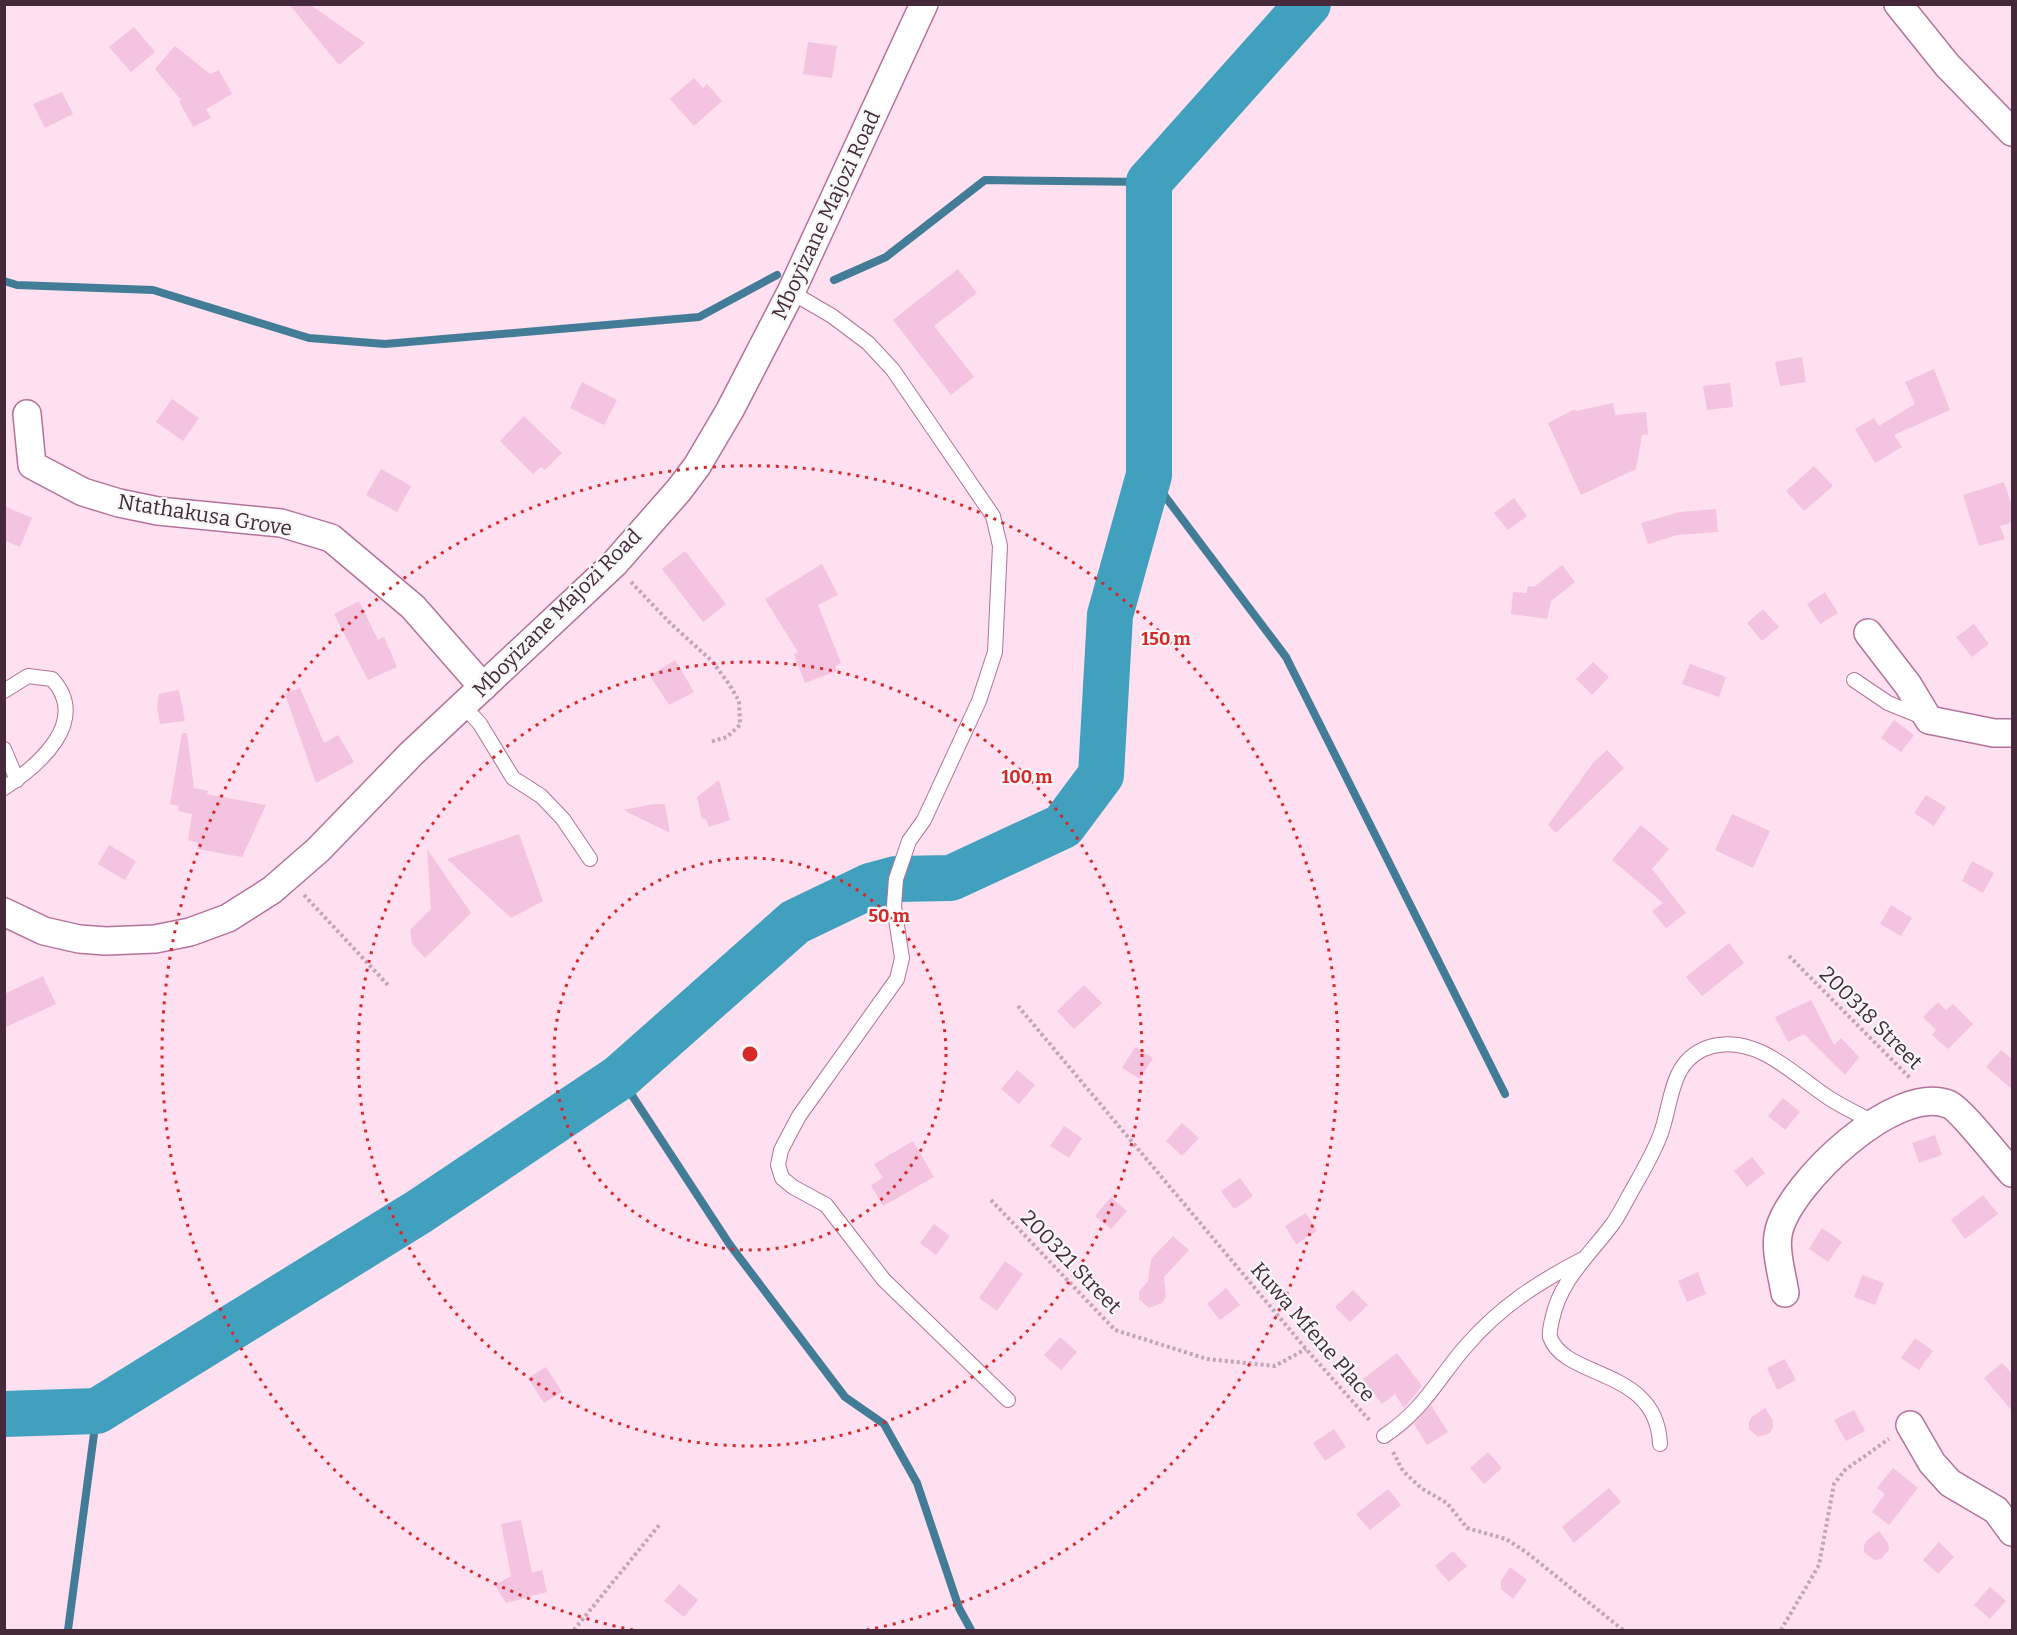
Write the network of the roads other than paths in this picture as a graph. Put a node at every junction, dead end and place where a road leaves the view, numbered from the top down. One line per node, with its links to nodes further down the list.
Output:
1 (924, 4): 4 (street, Mboyizane Majozi Road)
2 (1898, 4): 3 (street)
3 (2013, 132)
4 (791, 292): 8 (street, Mboyizane Majozi Road); 22 (lane)
5 (27, 414): 8 (street, Ntathakusa Grove)
6 (1868, 633): 11 (street)
7 (1854, 680): 11 (lane)
8 (483, 687): 10 (street, Mboyizane Majozi Road)
9 (4, 691): 14 (lane)
10 (464, 706): 16 (lane); 17 (street, Mboyizane Majozi Road)
11 (1929, 720): 12 (street)
12 (2013, 733)
13 (4, 749): 14 (lane)
14 (17, 780): 15 (lane)
15 (4, 788)
16 (590, 859)
17 (4, 912)
18 (1873, 1122): 19 (street); 20 (lane); 21 (street)
19 (2013, 1173)
20 (1581, 1260): 24 (lane); 25 (lane)
21 (1785, 1293)
22 (1008, 1400)
23 (1910, 1425): 26 (street)
24 (1384, 1436)
25 (1660, 1444)
26 (2013, 1532)

